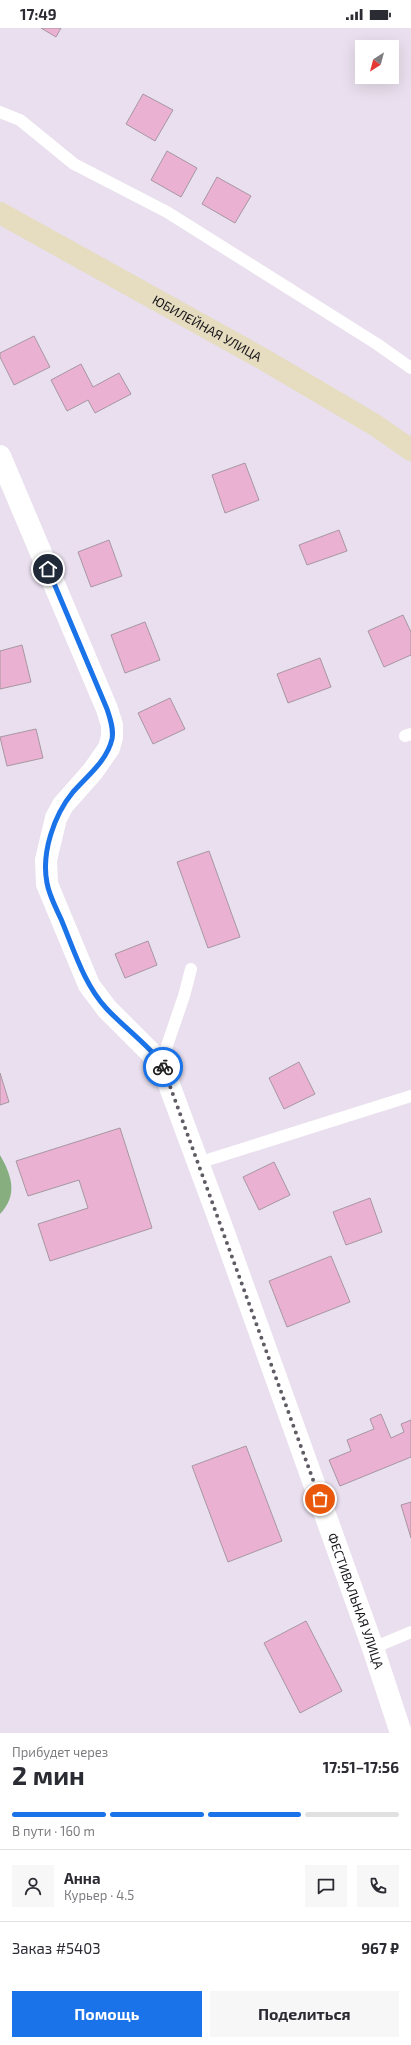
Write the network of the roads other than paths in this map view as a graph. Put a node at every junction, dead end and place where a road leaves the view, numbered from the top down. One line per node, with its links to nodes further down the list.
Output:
1 (0, 112): 3 (lane)
2 (0, 213): 4 (street, ЮБИЛЕЙНАЯ УЛИЦА)
3 (411, 368)
4 (411, 450)
5 (0, 456): 7 (street)
6 (191, 969): 7 (lane)
7 (161, 1063): 9 (street, ФЕСТИВАЛЬНАЯ УЛИЦА)
8 (411, 1096): 9 (lane)
9 (198, 1162): 11 (street, ФЕСТИВАЛЬНАЯ УЛИЦА)
10 (411, 1632): 11 (lane)
11 (373, 1648): 12 (street, ФЕСТИВАЛЬНАЯ УЛИЦА)
12 (401, 1733)

